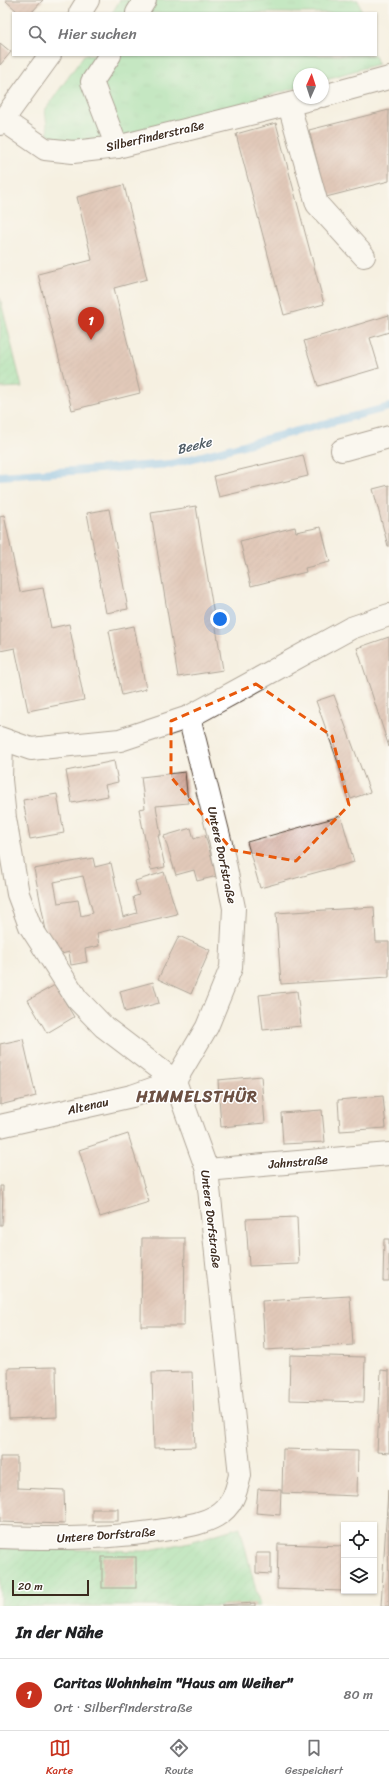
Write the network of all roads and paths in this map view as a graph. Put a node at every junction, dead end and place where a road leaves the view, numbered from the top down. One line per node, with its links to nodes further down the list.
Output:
1 (88, 0): 3 (street)
2 (145, 0): 4 (street)
3 (81, 12)
4 (138, 12)
5 (49, 56): 11 (street)
6 (109, 56): 12 (street)
7 (389, 78): 8 (street)
8 (329, 94)
9 (293, 103): 10 (street, Silberfinderstraße)
10 (289, 104): 12 (street, Silberfinderstraße); 13 (street)
11 (1, 122): 12 (street, Silberfinderstraße)
12 (117, 147)
13 (364, 256)
14 (389, 437): 15 (street)
15 (342, 450)
16 (389, 615): 17 (street)
17 (189, 717): 18 (street); 19 (street, Untere Dorfstraße)
18 (1, 739): 19 (street)
19 (175, 1081): 20 (street, Altenau); 22 (street, Untere Dorfstraße)
20 (0, 1126)
21 (389, 1154): 22 (street, Jahnstraße)
22 (207, 1170): 23 (street, Untere Dorfstraße)
23 (0, 1537)

